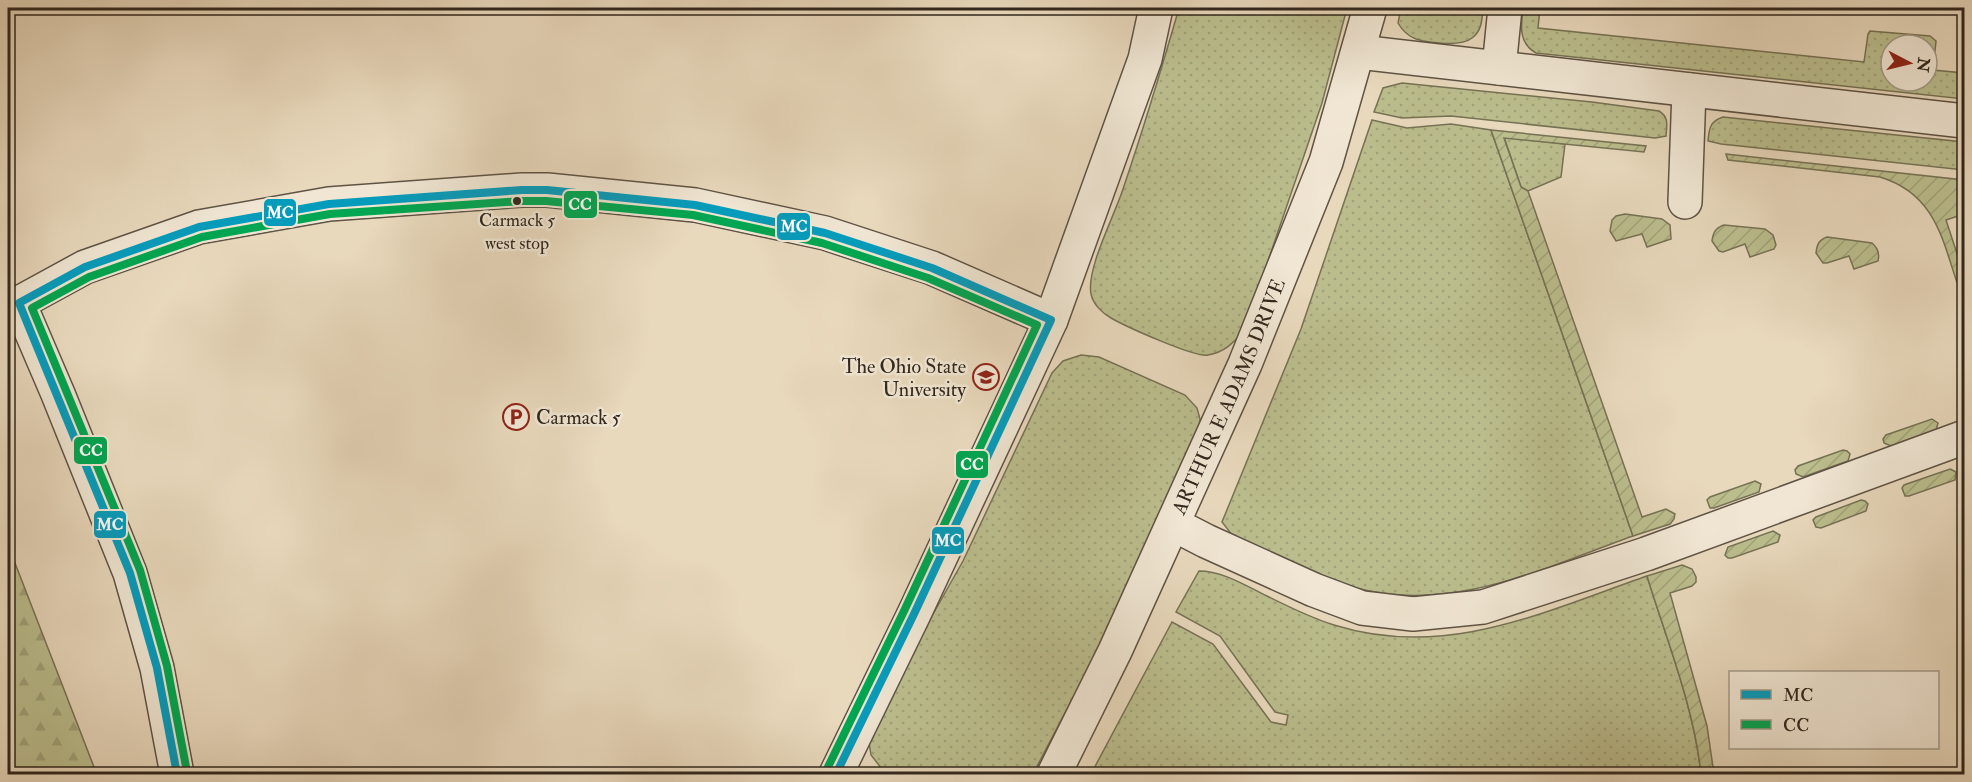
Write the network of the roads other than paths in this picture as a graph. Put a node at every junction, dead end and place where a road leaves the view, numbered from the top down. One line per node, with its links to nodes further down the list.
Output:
1 (1156, 8): 10 (street)
2 (1370, 8): 4 (street, ARTHUR E ADAMS DRIVE)
3 (1505, 8): 5 (street)
4 (1359, 52): 5 (street); 12 (street, ARTHUR E ADAMS DRIVE)
5 (1499, 68): 6 (street)
6 (1689, 90): 7 (street); 8 (street)
7 (1965, 121)
8 (1685, 202)
9 (13, 293): 10 (street); 13 (street)
10 (1051, 320): 14 (street)
11 (1962, 438): 12 (street)
12 (1173, 524): 15 (street, ARTHUR E ADAMS DRIVE)
13 (177, 774)
14 (836, 774)
15 (1054, 774)

